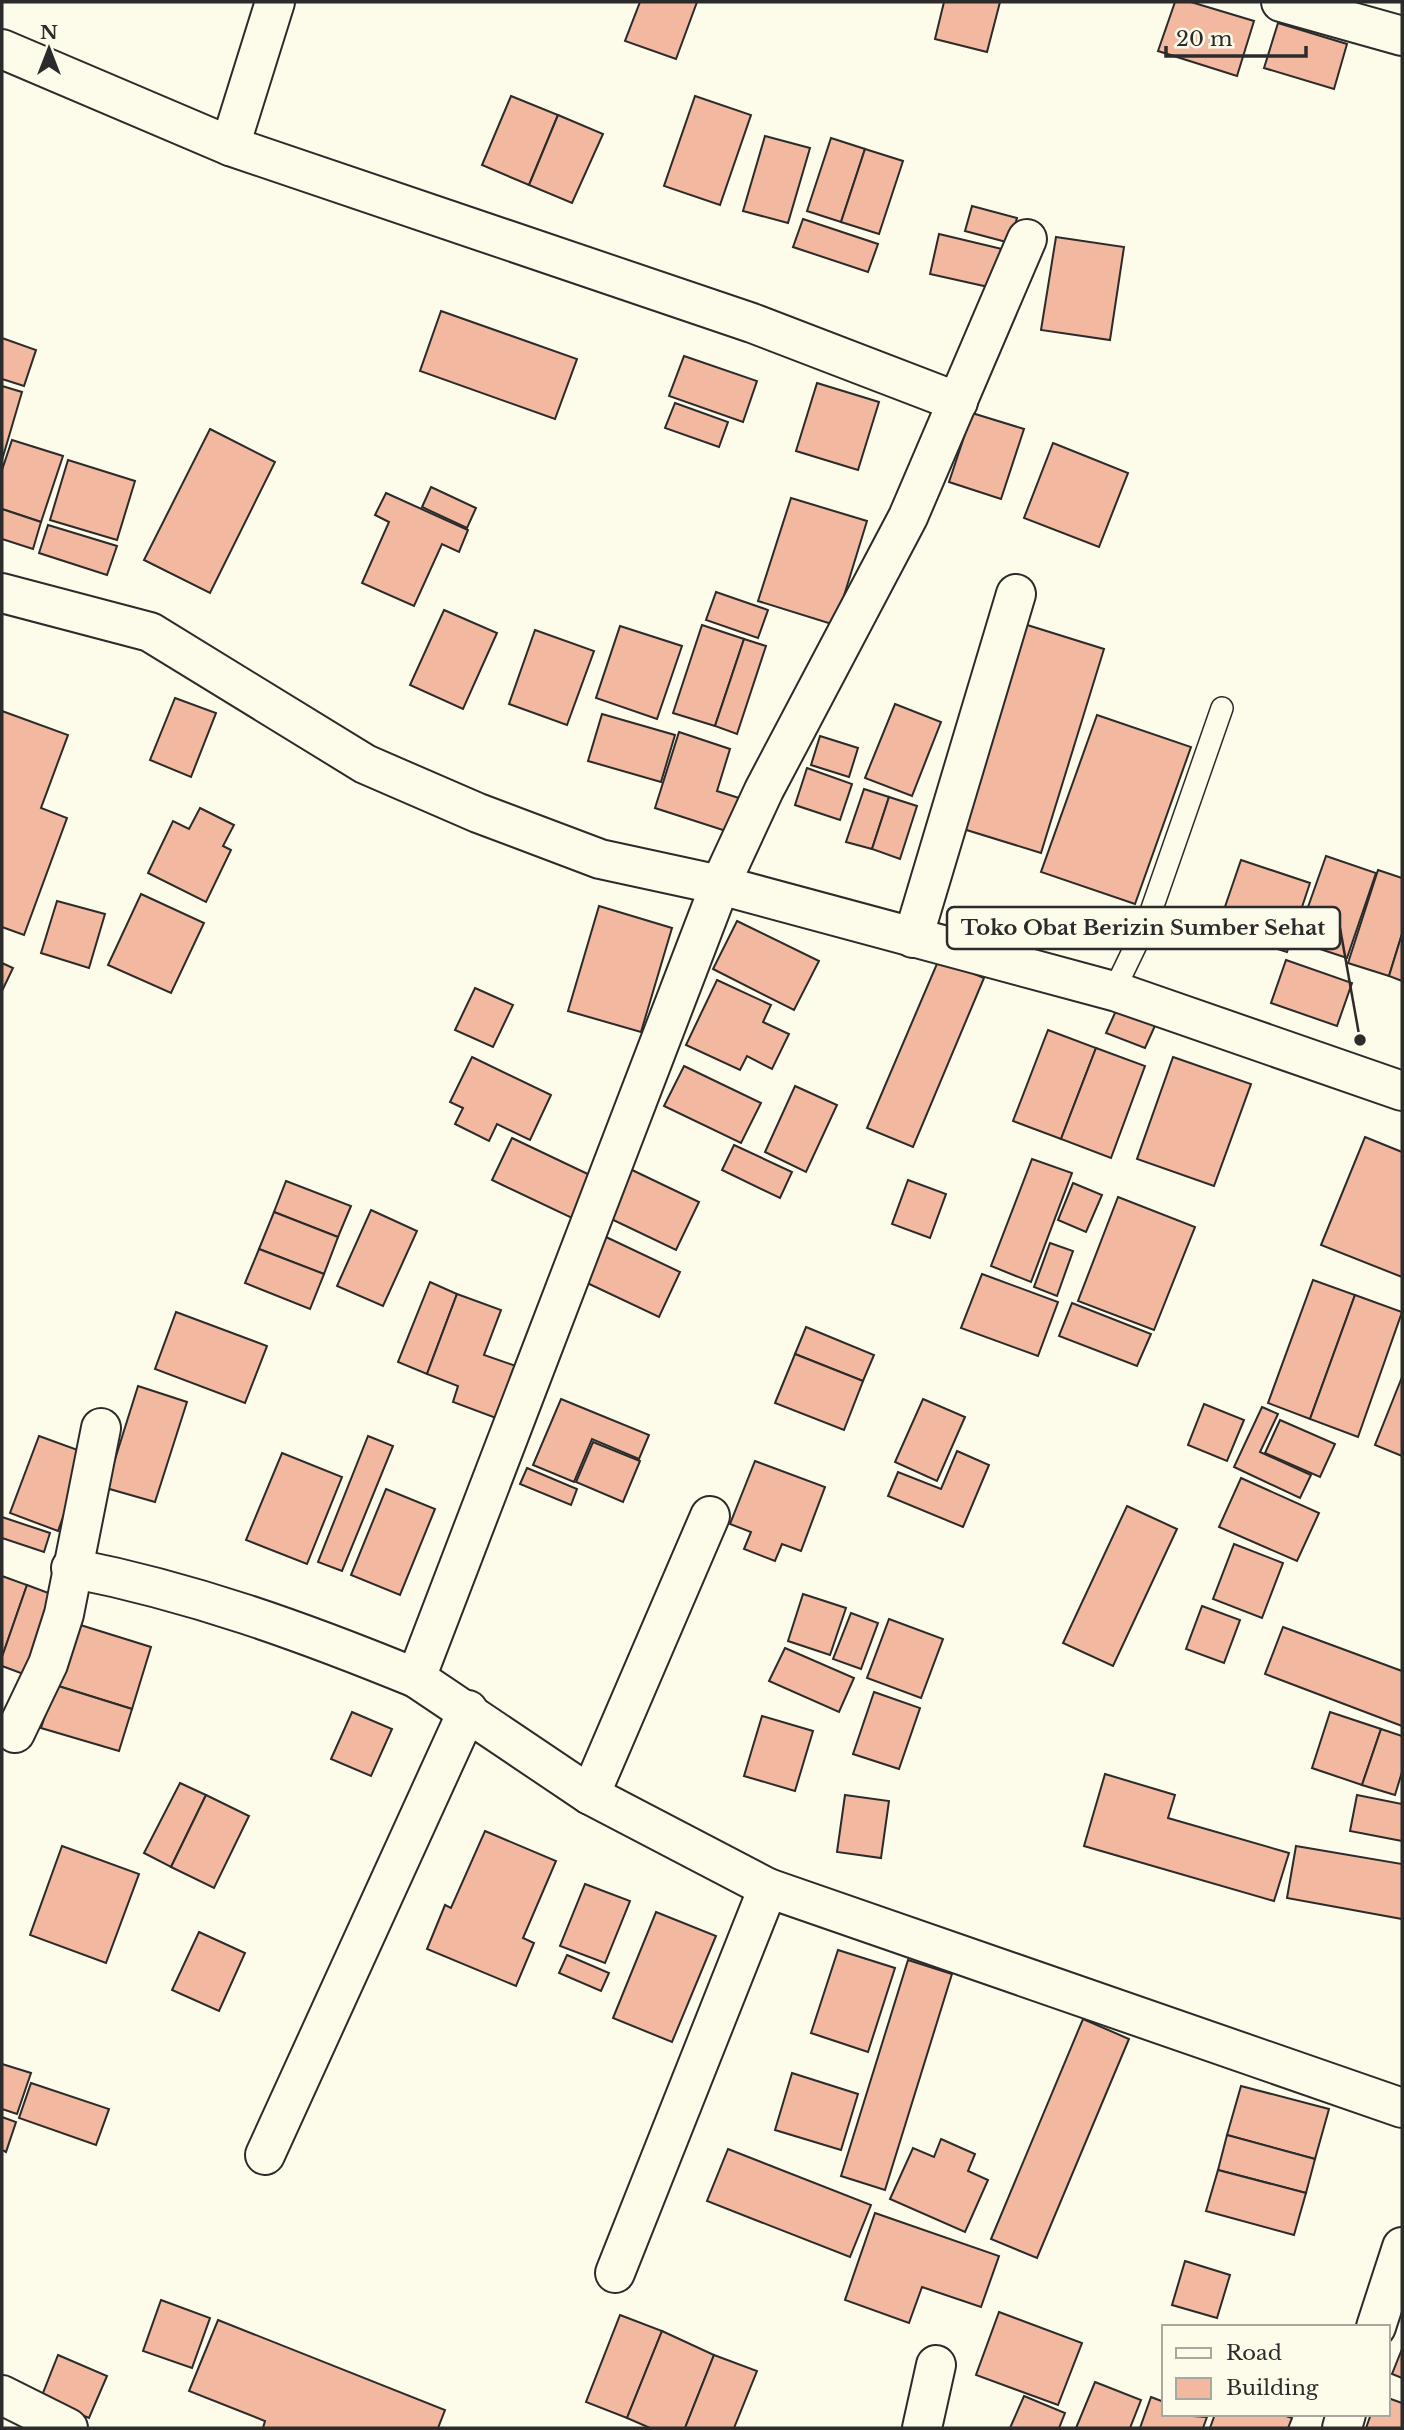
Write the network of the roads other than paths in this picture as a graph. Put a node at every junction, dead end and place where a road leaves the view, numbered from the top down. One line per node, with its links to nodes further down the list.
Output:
1 (275, 2): 5 (street)
2 (1280, 2): 3 (street)
3 (1402, 36)
4 (2, 50): 5 (street)
5 (230, 146): 7 (street)
6 (1027, 239): 7 (street)
7 (958, 402): 11 (street)
8 (1016, 594): 12 (street)
9 (6, 602): 11 (street)
10 (1222, 708): 13 (lane)
11 (720, 885): 12 (street); 18 (street)
12 (914, 938): 13 (street)
13 (1117, 992): 14 (street)
14 (1402, 1091)
15 (101, 1428): 17 (street)
16 (710, 1516): 21 (street)
17 (71, 1568): 18 (street); 20 (street)
18 (416, 1678): 19 (street)
19 (468, 1710): 21 (street); 24 (street)
20 (15, 1733)
21 (590, 1795): 22 (street)
22 (768, 1888): 23 (street); 26 (street)
23 (1402, 2108)
24 (265, 2155)
25 (1402, 2247): 27 (street)
26 (615, 2273)
27 (1377, 2325)
28 (936, 2365): 31 (street)
29 (2, 2395): 30 (street)
30 (68, 2428)
31 (922, 2428)

